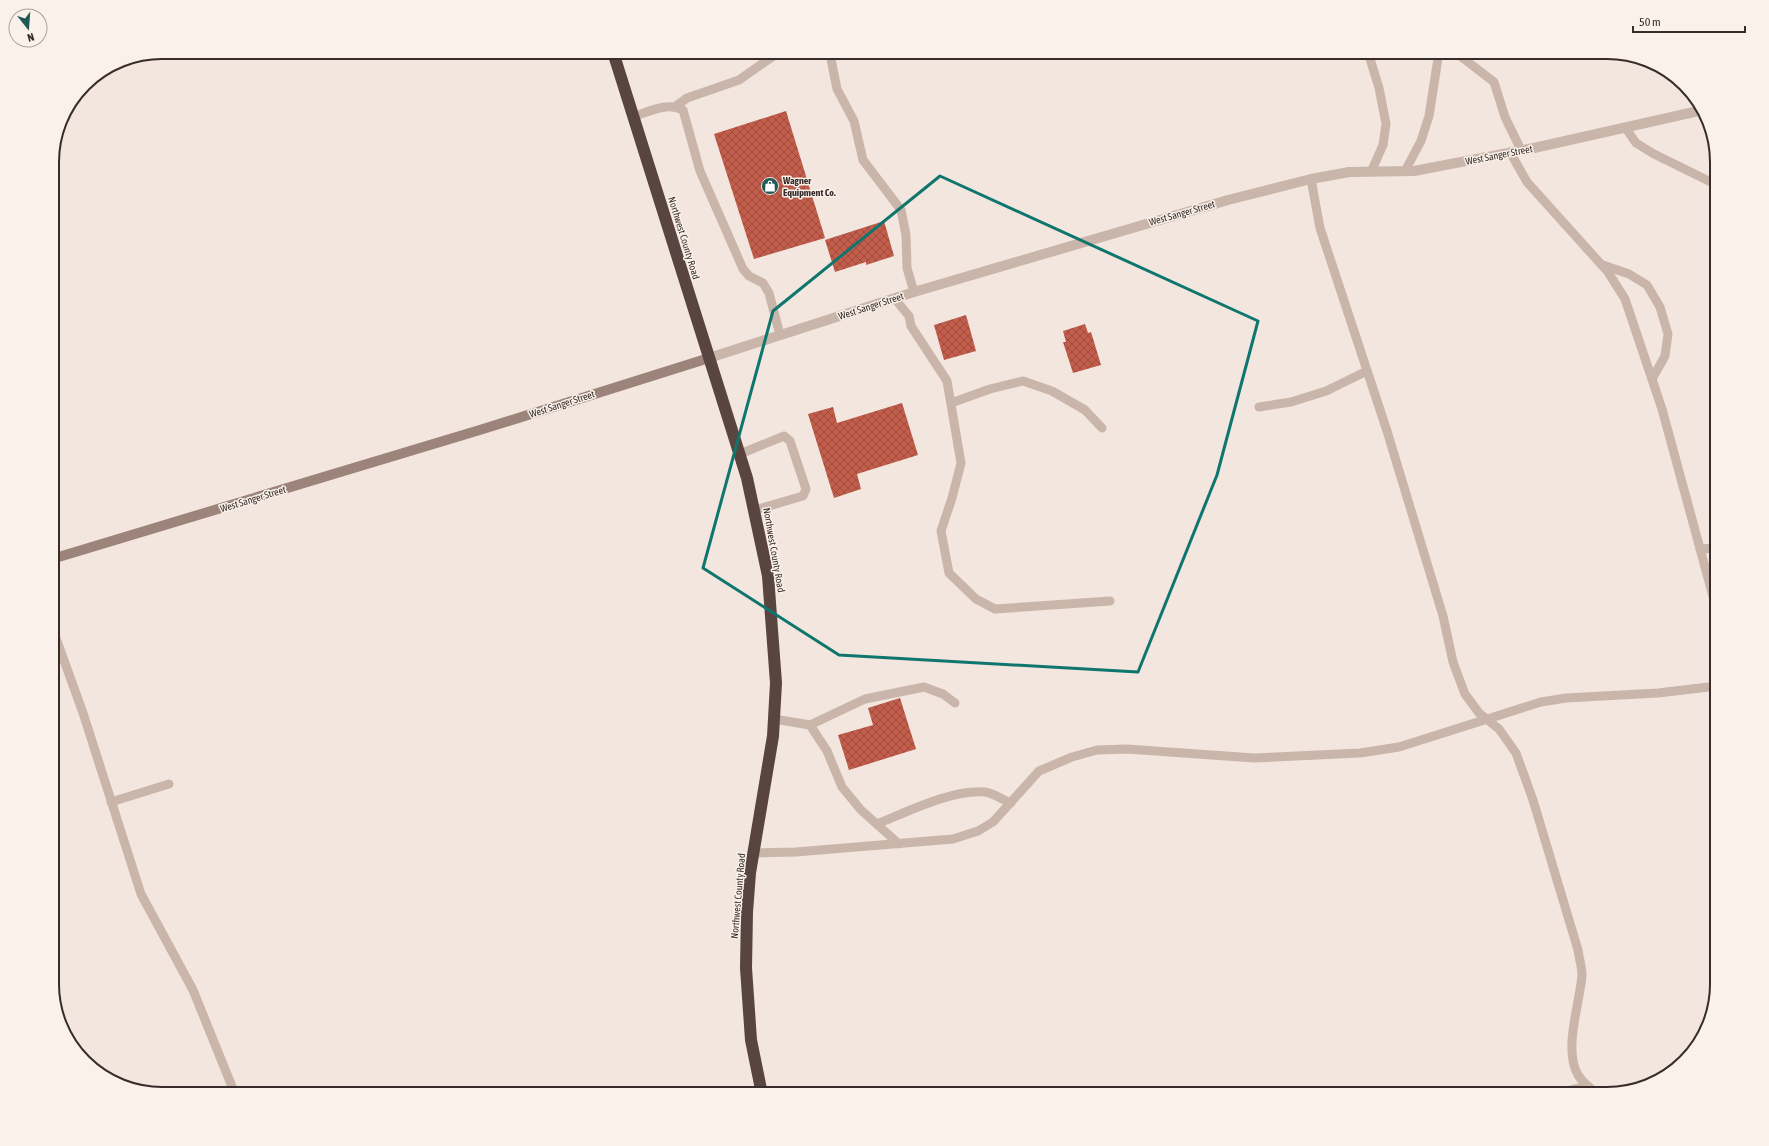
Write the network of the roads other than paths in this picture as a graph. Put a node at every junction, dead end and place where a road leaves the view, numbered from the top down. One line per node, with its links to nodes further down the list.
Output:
1 (614, 59): 9 (highway, Northwest County Road)
2 (769, 59): 7 (lane)
3 (831, 59): 18 (lane)
4 (1370, 59): 13 (lane)
5 (1438, 59): 14 (lane)
6 (1464, 59): 11 (lane)
7 (676, 106): 9 (lane); 20 (lane)
8 (1697, 111): 10 (street, West Sanger Street)
9 (633, 117): 21 (highway, Northwest County Road)
10 (1625, 128): 11 (street, West Sanger Street); 16 (lane)
11 (1521, 150): 12 (street, West Sanger Street)
12 (1510, 152): 14 (street, West Sanger Street); 17 (lane)
13 (1371, 172): 14 (street, West Sanger Street); 15 (street, West Sanger Street)
14 (1405, 172)
15 (1311, 179): 18 (street, West Sanger Street); 22 (lane)
16 (1710, 182)
17 (1601, 265): 23 (lane); 23 (lane)
18 (914, 292): 19 (street, West Sanger Street)
19 (895, 299): 20 (street, West Sanger Street); 24 (lane)
20 (780, 335): 21 (street, West Sanger Street)
21 (708, 358): 27 (highway, Northwest County Road); 31 (main road, West Sanger Street)
22 (1367, 371): 25 (lane); 38 (lane)
23 (1652, 379): 30 (lane)
24 (951, 403): 26 (lane); 33 (lane)
25 (1259, 407)
26 (1102, 428)
27 (740, 454): 28 (highway, Northwest County Road); 28 (lane)
28 (755, 510): 37 (highway, Northwest County Road)
29 (1710, 548): 30 (lane)
30 (1700, 549): 32 (lane)
31 (59, 557)
32 (1710, 585)
33 (1110, 600)
34 (59, 646): 41 (lane)
35 (1710, 687): 38 (lane)
36 (955, 703): 39 (lane)
37 (774, 719): 39 (lane); 45 (highway, Northwest County Road)
38 (1486, 719): 42 (lane); 46 (lane)
39 (810, 725): 43 (lane)
40 (169, 784): 41 (lane)
41 (111, 802): 47 (lane)
42 (1011, 803): 43 (lane); 44 (lane)
43 (877, 824): 44 (lane)
44 (899, 844): 45 (lane)
45 (753, 853): 48 (highway, Northwest County Road)
46 (1586, 1086): 49 (lane)
47 (232, 1087)
48 (761, 1087)
49 (1582, 1087)

